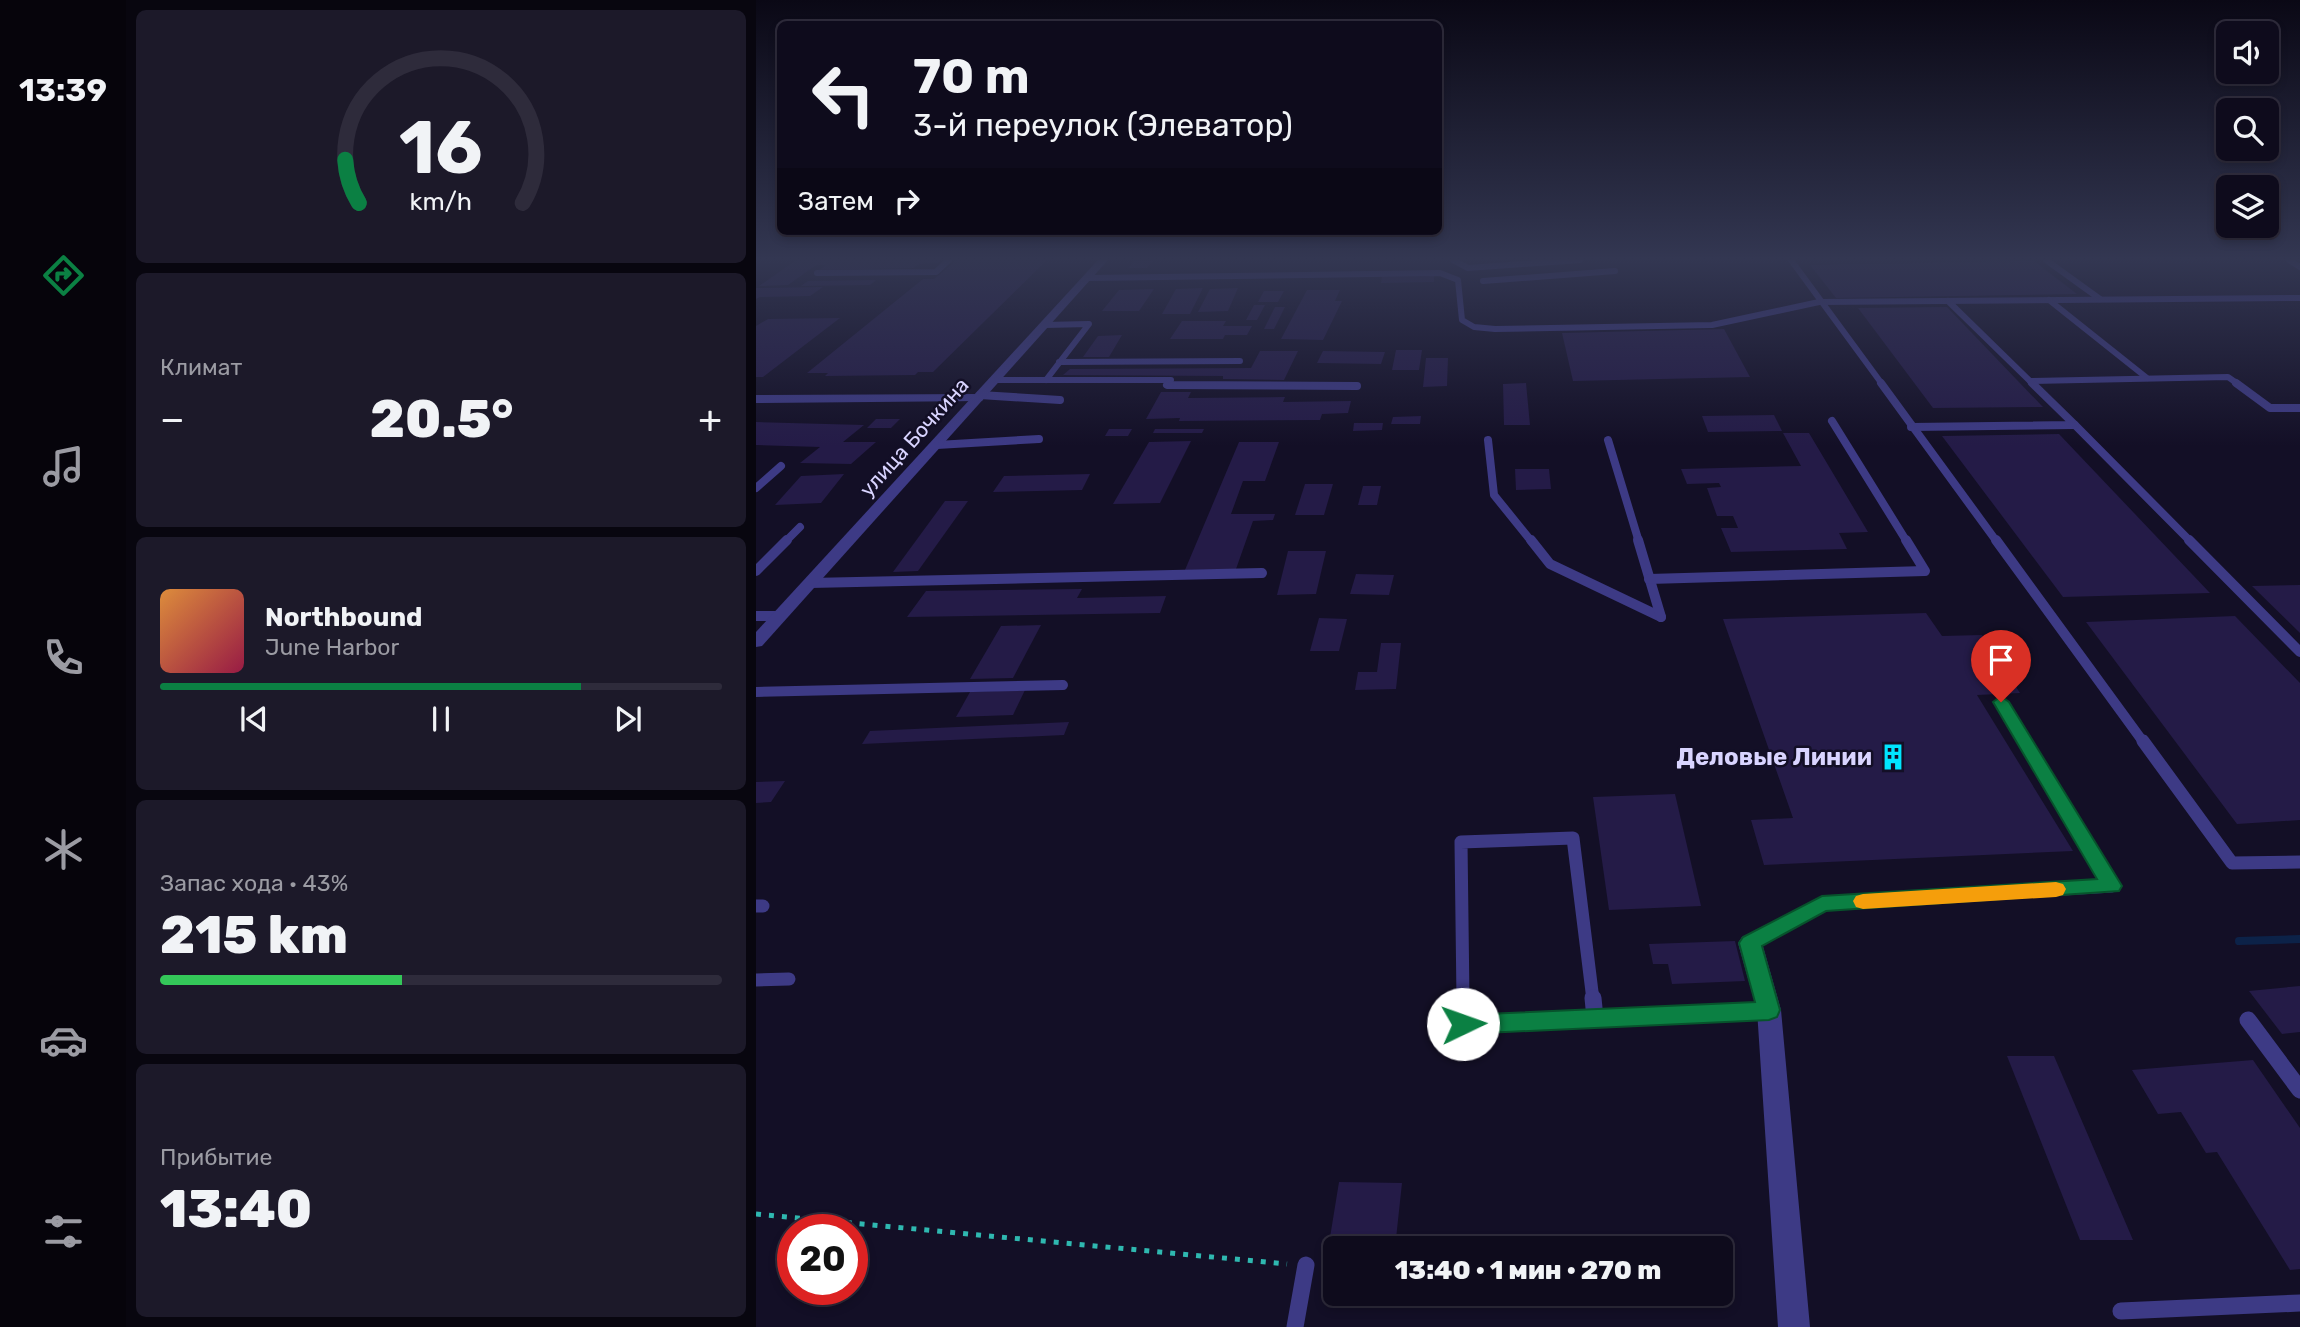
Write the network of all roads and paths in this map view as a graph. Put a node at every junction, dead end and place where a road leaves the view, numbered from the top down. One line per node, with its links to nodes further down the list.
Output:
1 (1047, 322): 7 (street, улица Бочкина)
2 (1465, 322): 3 (lane)
3 (1722, 322)
4 (1834, 322): 21 (lane)
5 (1969, 322): 13 (lane)
6 (2077, 322): 10 (lane)
7 (1044, 325): 9 (lane); 11 (street, улица Бочкина)
8 (1240, 361): 9 (lane)
9 (1059, 362): 12 (lane)
10 (2147, 378): 13 (lane); 18 (lane)
11 (995, 380): 12 (lane); 15 (street, улица Бочкина)
12 (1046, 380): 14 (lane)
13 (2030, 381): 20 (lane)
14 (1357, 386)
15 (979, 397): 16 (street); 17 (lane); 25 (street, улица Бочкина)
16 (756, 399)
17 (1060, 400)
18 (2300, 408)
19 (1832, 421): 31 (lane)
20 (2076, 425): 21 (lane); 36 (lane)
21 (1911, 427): 40 (lane)
22 (1039, 439): 25 (lane)
23 (1488, 440): 31 (lane)
24 (1608, 440): 31 (lane)
25 (937, 444): 32 (street, улица Бочкина)
26 (781, 466): 27 (lane)
27 (756, 488)
28 (800, 527): 29 (lane)
29 (756, 570)
30 (1262, 573): 32 (lane)
31 (1649, 579)
32 (810, 583): 34 (street, улица Бочкина)
33 (756, 616): 34 (lane)
34 (780, 616): 35 (street, улица Бочкина)
35 (756, 642)
36 (2300, 652)
37 (1063, 685): 38 (lane)
38 (756, 692)
39 (2001, 702): 41 (lane)
40 (2300, 862)
41 (1750, 943): 44 (street)
42 (789, 979): 43 (lane)
43 (756, 980)
44 (1769, 1010): 45 (lane); 53 (street)
45 (1595, 1018): 45 (lane)
46 (2248, 1020): 47 (lane)
47 (2300, 1090)
48 (756, 1214): 49 (path)
49 (1306, 1265): 52 (lane)
50 (2300, 1303): 51 (lane)
51 (2121, 1311)
52 (1295, 1327)
53 (1794, 1327)

